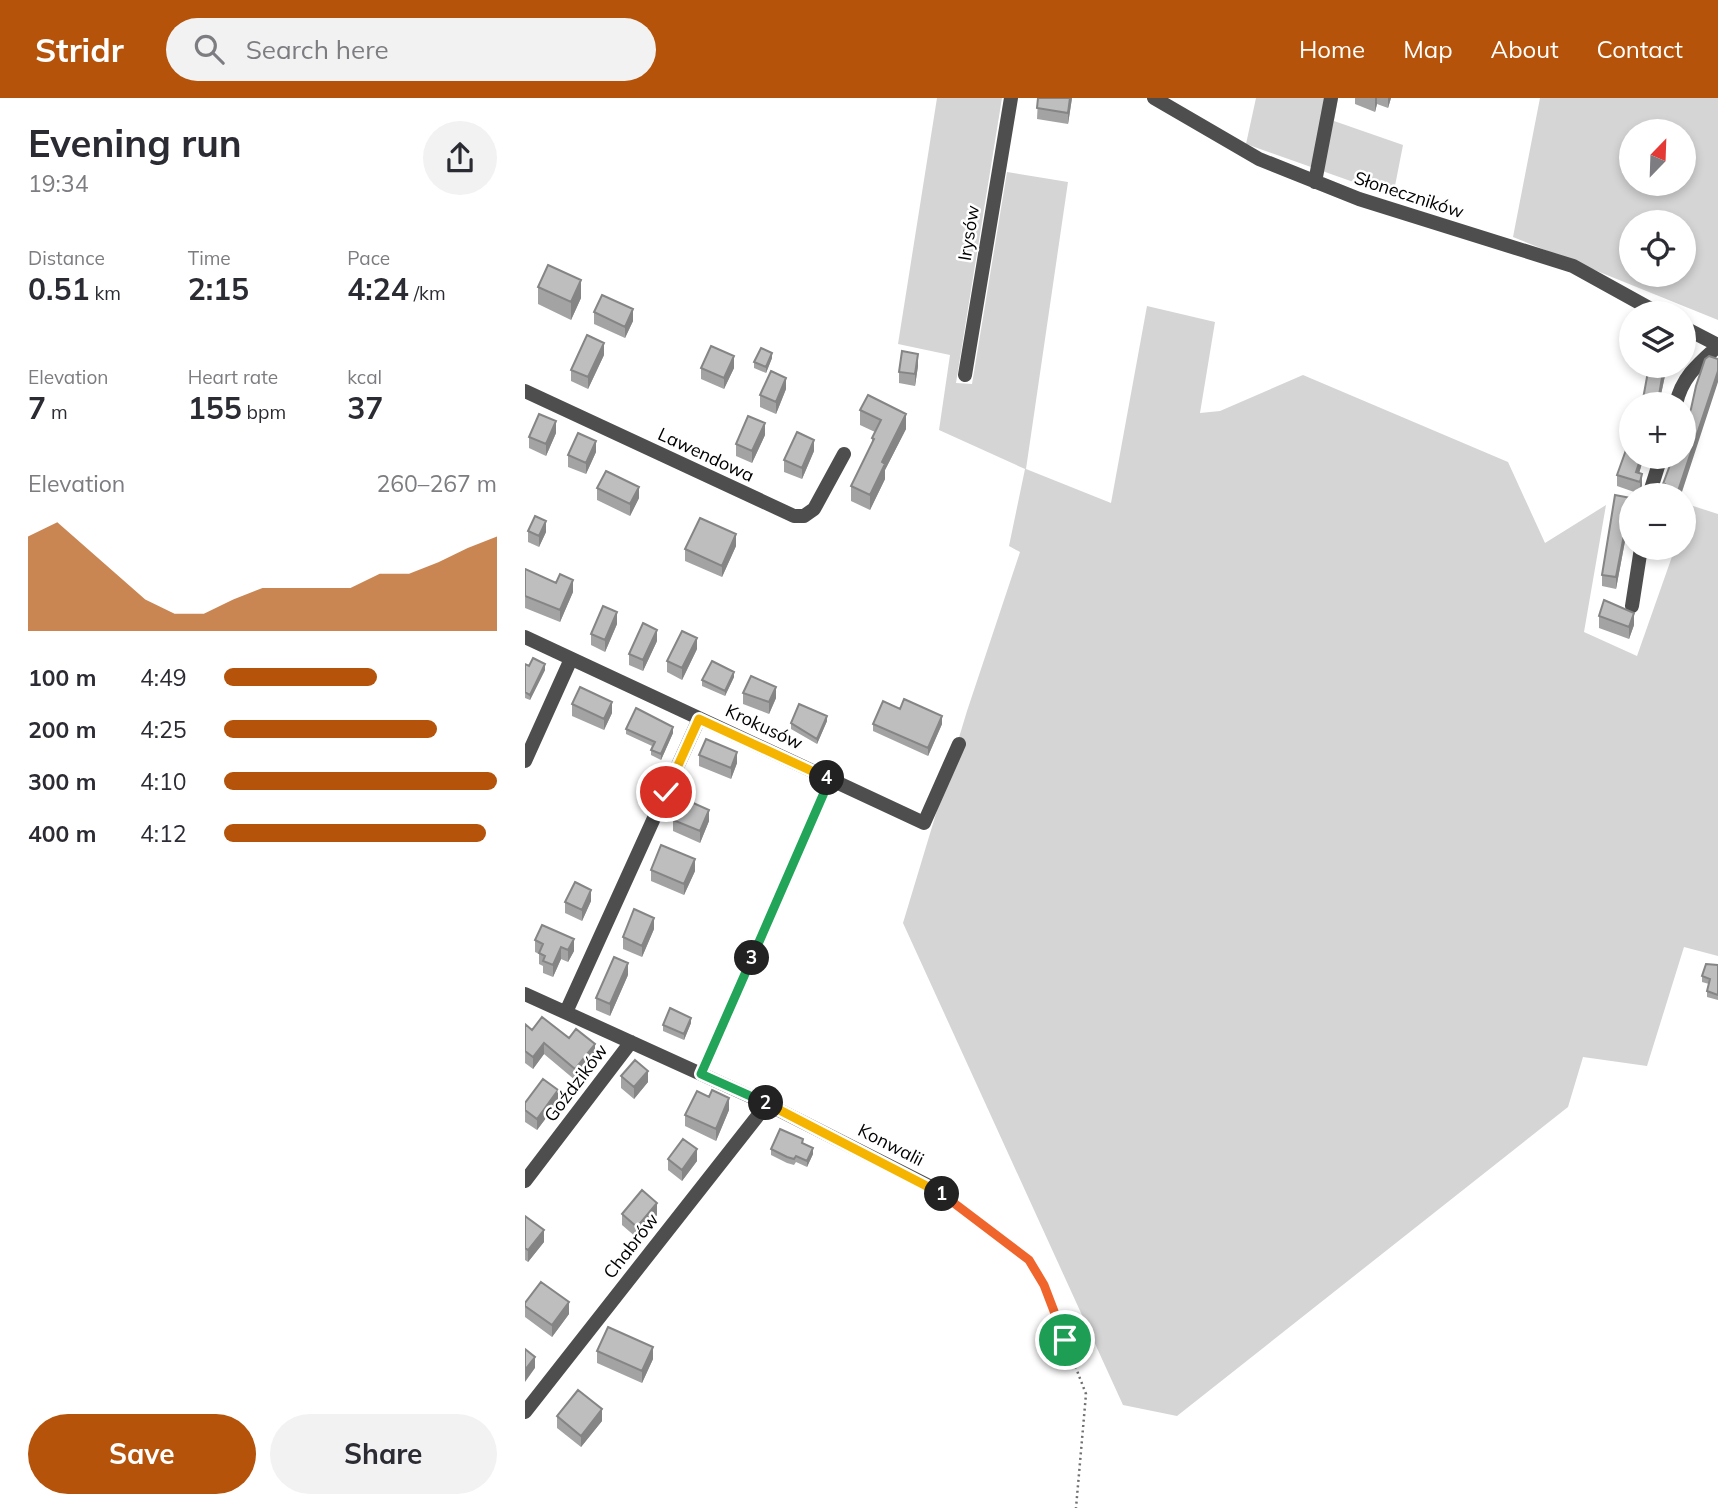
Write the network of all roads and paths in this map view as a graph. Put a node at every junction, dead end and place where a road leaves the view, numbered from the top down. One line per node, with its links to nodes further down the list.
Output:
1 (1011, 98): 8 (street, Irysów)
2 (1154, 98): 4 (street, Słoneczników)
3 (1331, 98): 4 (street)
4 (1315, 182): 5 (street, Słoneczników)
5 (1636, 301)
6 (1696, 334): 7 (street)
7 (1718, 346): 10 (street)
8 (965, 375)
9 (525, 391): 11 (street, Lawendowa)
10 (1680, 392)
11 (844, 454)
12 (1639, 560): 13 (street)
13 (1632, 606)
14 (525, 638): 15 (street, Krokusów)
15 (571, 659): 16 (street, Krokusów); 18 (street)
16 (699, 719): 19 (street, Krokusów); 21 (street, Krokusów)
17 (959, 744): 19 (street, Krokusów)
18 (525, 761)
19 (830, 779): 23 (path)
20 (525, 994): 21 (street, Konwalii)
21 (566, 1012): 22 (street, Konwalii)
22 (631, 1042): 23 (street, Konwalii); 25 (street, Goździków)
23 (701, 1074): 24 (street, Konwalii)
24 (767, 1104): 26 (street, Konwalii); 27 (street, Chabrów)
25 (525, 1181)
26 (937, 1190): 28 (path)
27 (525, 1412)
28 (1076, 1508)

